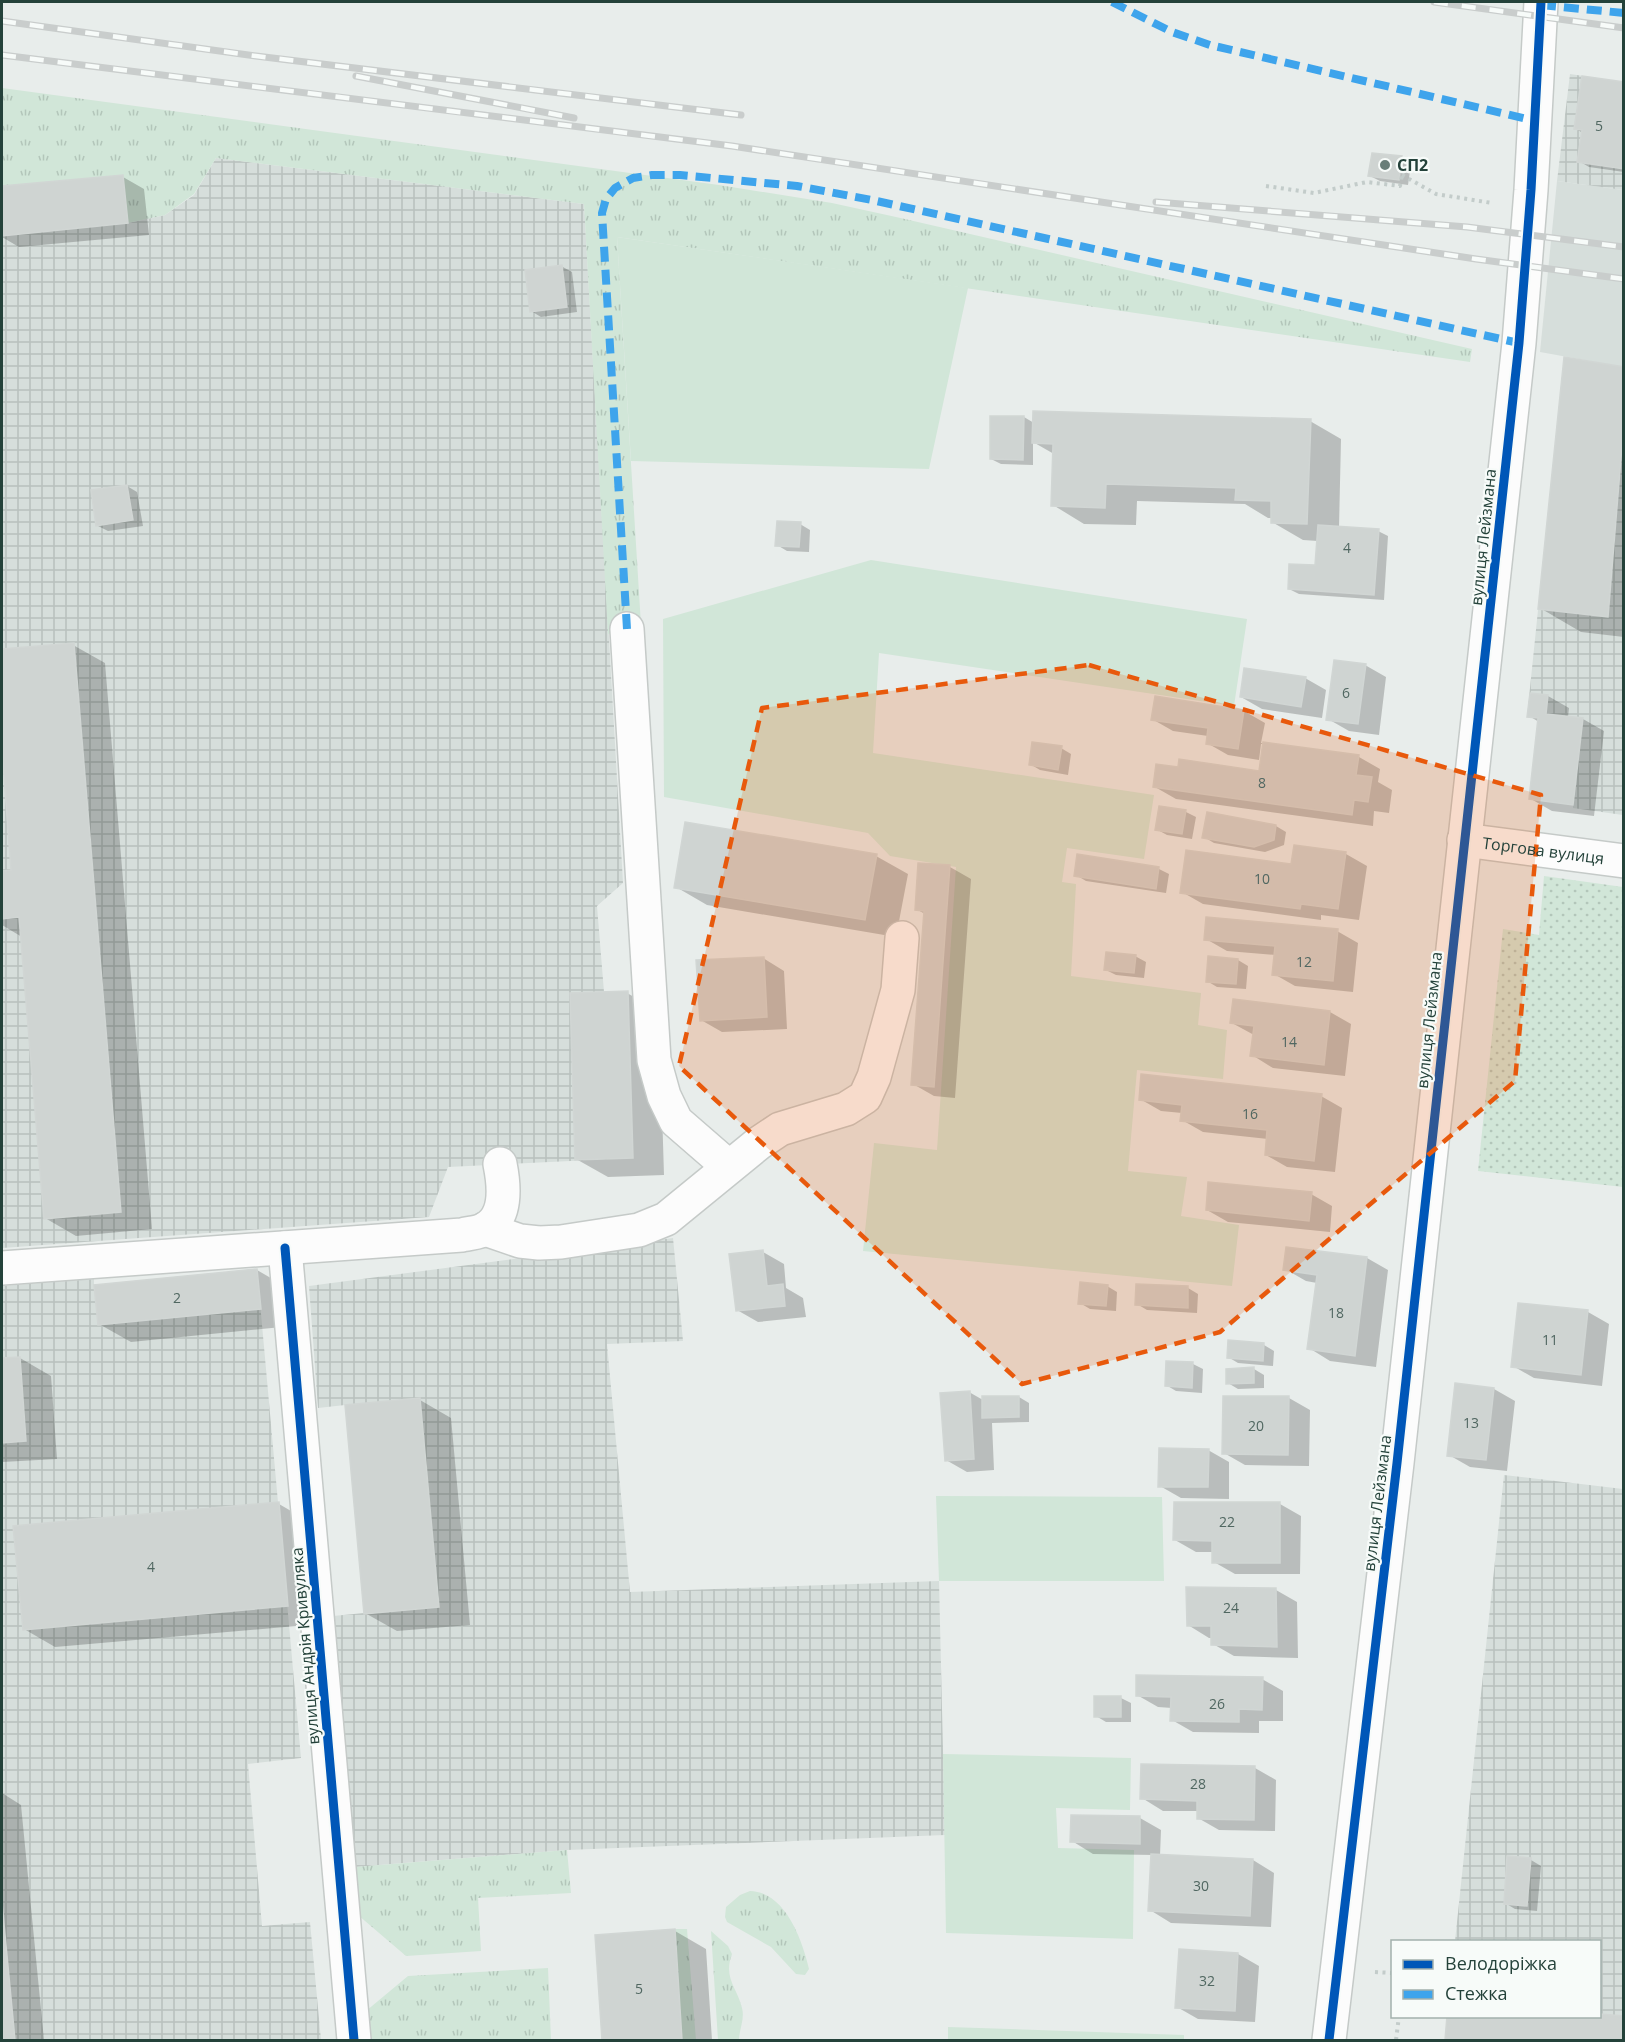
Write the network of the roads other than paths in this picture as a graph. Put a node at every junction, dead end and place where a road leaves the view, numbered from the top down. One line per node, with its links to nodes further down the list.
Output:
1 (1541, 2): 3 (street, вулиця Лейзмана)
2 (627, 629): 7 (street)
3 (1464, 840): 4 (street, Торгова вулиця); 12 (street, вулиця Лейзмана)
4 (1623, 861)
5 (903, 938): 7 (street)
6 (500, 1164): 8 (street)
7 (729, 1167): 8 (street)
8 (485, 1229): 9 (street)
9 (285, 1248): 10 (street); 11 (street, вулиця Андрія Кривуляка)
10 (2, 1268)
11 (354, 2040)
12 (1329, 2040)

